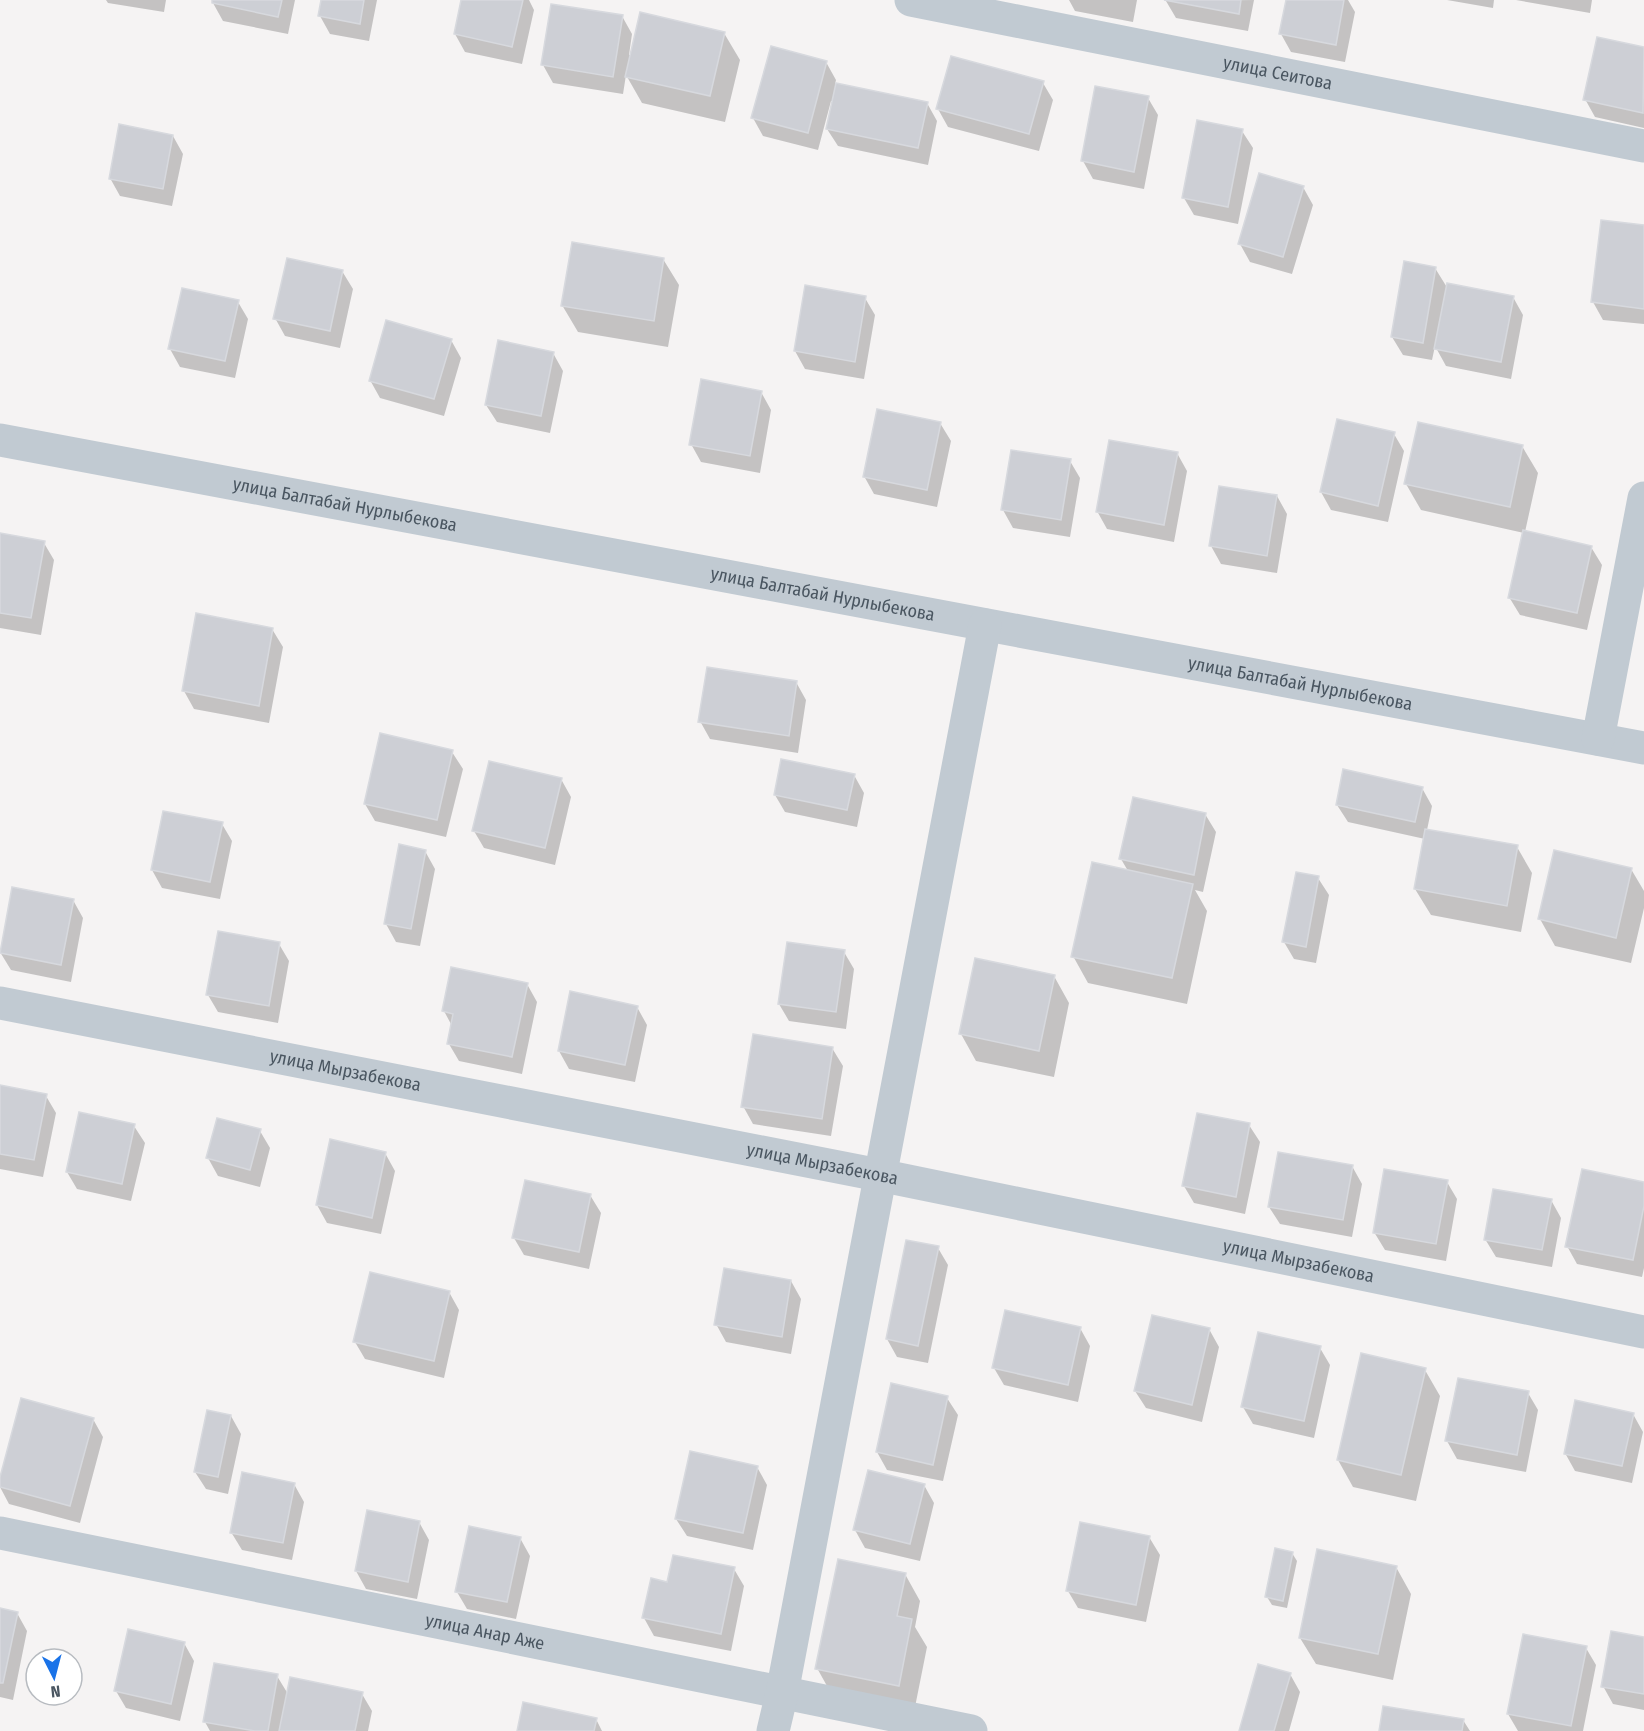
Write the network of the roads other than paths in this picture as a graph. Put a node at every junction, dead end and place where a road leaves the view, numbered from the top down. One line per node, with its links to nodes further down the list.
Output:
1 (911, 0): 2 (street, улица Сеитова)
2 (1644, 146)
3 (0, 440): 5 (street, улица Балтабай Нурлыбекова)
4 (1644, 498): 6 (street)
5 (985, 625): 6 (street, улица Балтабай Нурлыбекова); 9 (street)
6 (1598, 739): 7 (street, улица Балтабай Нурлыбекова)
7 (1644, 748)
8 (0, 1003): 9 (street, улица Мырзабекова)
9 (879, 1175): 10 (street, улица Мырзабекова); 12 (street)
10 (1644, 1332)
11 (0, 1533): 12 (street, улица Анар Аже)
12 (782, 1693): 13 (street); 14 (street, улица Анар Аже)
13 (773, 1731)
14 (971, 1731)

